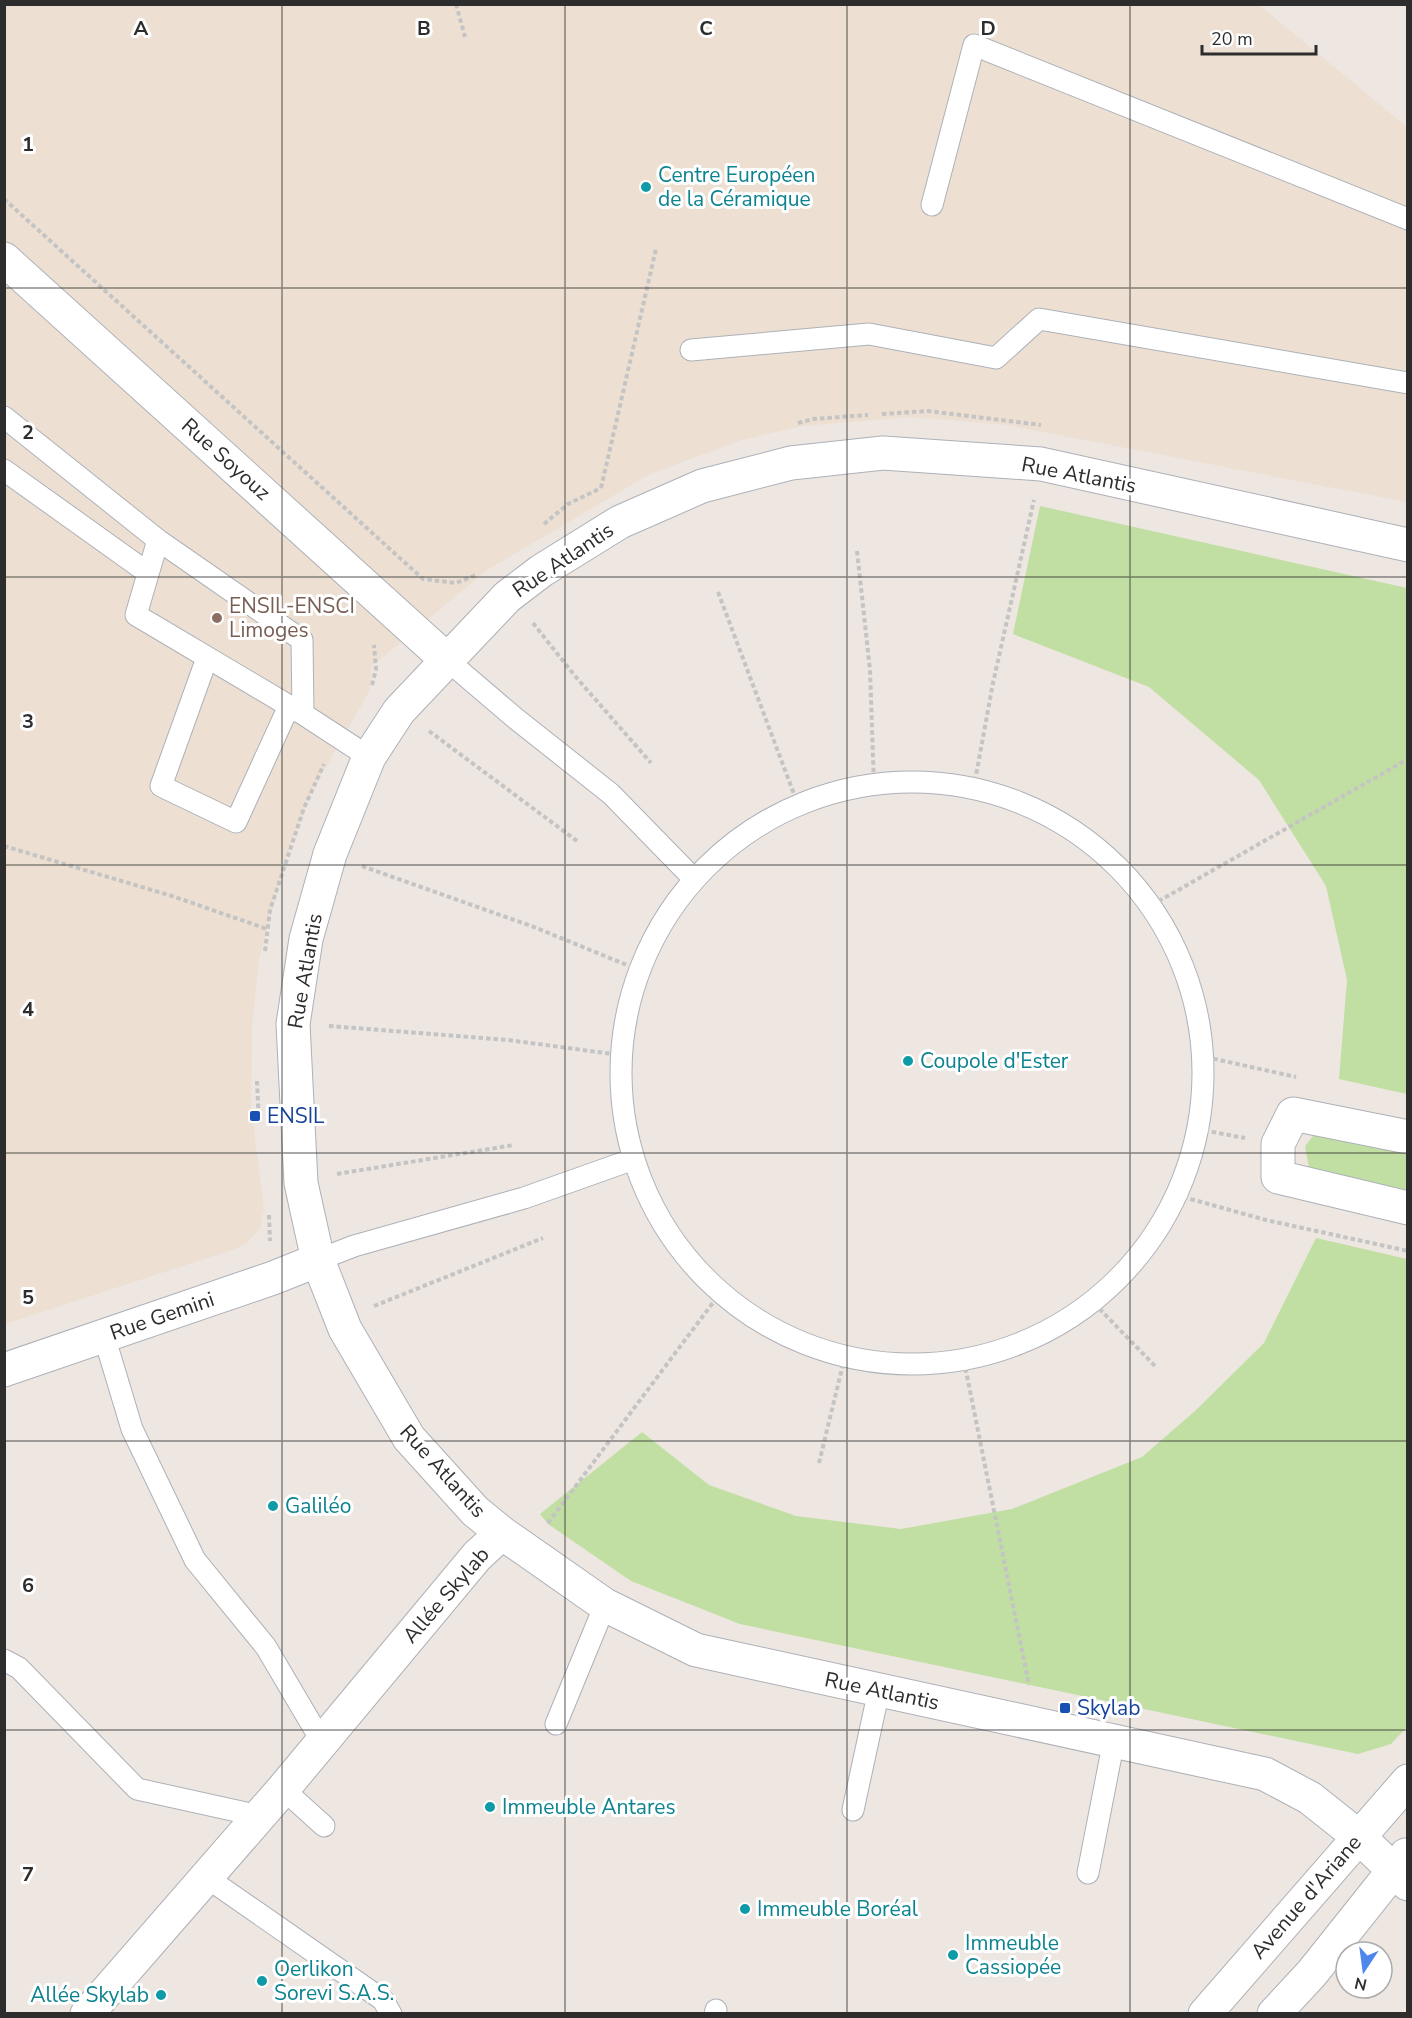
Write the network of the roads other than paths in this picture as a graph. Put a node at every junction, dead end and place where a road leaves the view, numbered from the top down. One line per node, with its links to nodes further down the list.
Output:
1 (932, 205): 2 (lane)
2 (1407, 219)
3 (4, 259): 12 (street, Rue Soyouz)
4 (691, 350): 5 (lane)
5 (1407, 382)
6 (4, 417): 8 (lane)
7 (4, 470): 10 (lane)
8 (158, 540): 10 (lane); 13 (lane)
9 (1407, 544): 12 (street, Rue Atlantis)
10 (148, 573): 11 (lane)
11 (207, 657): 13 (lane); 13 (lane)
12 (447, 660): 14 (street, Rue Atlantis); 15 (lane)
13 (296, 710): 14 (lane)
14 (369, 757): 19 (street, Rue Atlantis)
15 (691, 876): 17 (lane); 17 (lane)
16 (1407, 1137): 18 (street)
17 (631, 1160): 19 (lane)
18 (1407, 1208)
19 (318, 1260): 20 (street, Rue Gemini); 22 (street, Rue Atlantis)
20 (104, 1336): 21 (street, Rue Gemini); 28 (lane)
21 (4, 1370)
22 (502, 1533): 23 (street, Rue Atlantis); 28 (street, Allée Skylab)
23 (605, 1605): 25 (street, Rue Atlantis); 26 (lane)
24 (4, 1660): 32 (lane)
25 (879, 1690): 27 (street, Rue Atlantis); 31 (lane)
26 (556, 1724)
27 (1114, 1740): 34 (street, Rue Atlantis); 36 (lane)
28 (322, 1742): 30 (street, Allée Skylab)
29 (1407, 1781): 34 (street, Avenue d'Ariane)
30 (283, 1789): 32 (street, Allée Skylab); 33 (lane)
31 (853, 1810)
32 (259, 1816): 37 (street, Allée Skylab)
33 (324, 1826)
34 (1359, 1837): 35 (street, Rue Atlantis); 40 (street, Avenue d'Ariane)
35 (1402, 1869): 41 (street)
36 (1088, 1872)
37 (206, 1877): 38 (street, Allée Skylab); 39 (lane)
38 (87, 2013)
39 (392, 2013)
40 (1205, 2013)
41 (1274, 2013)

